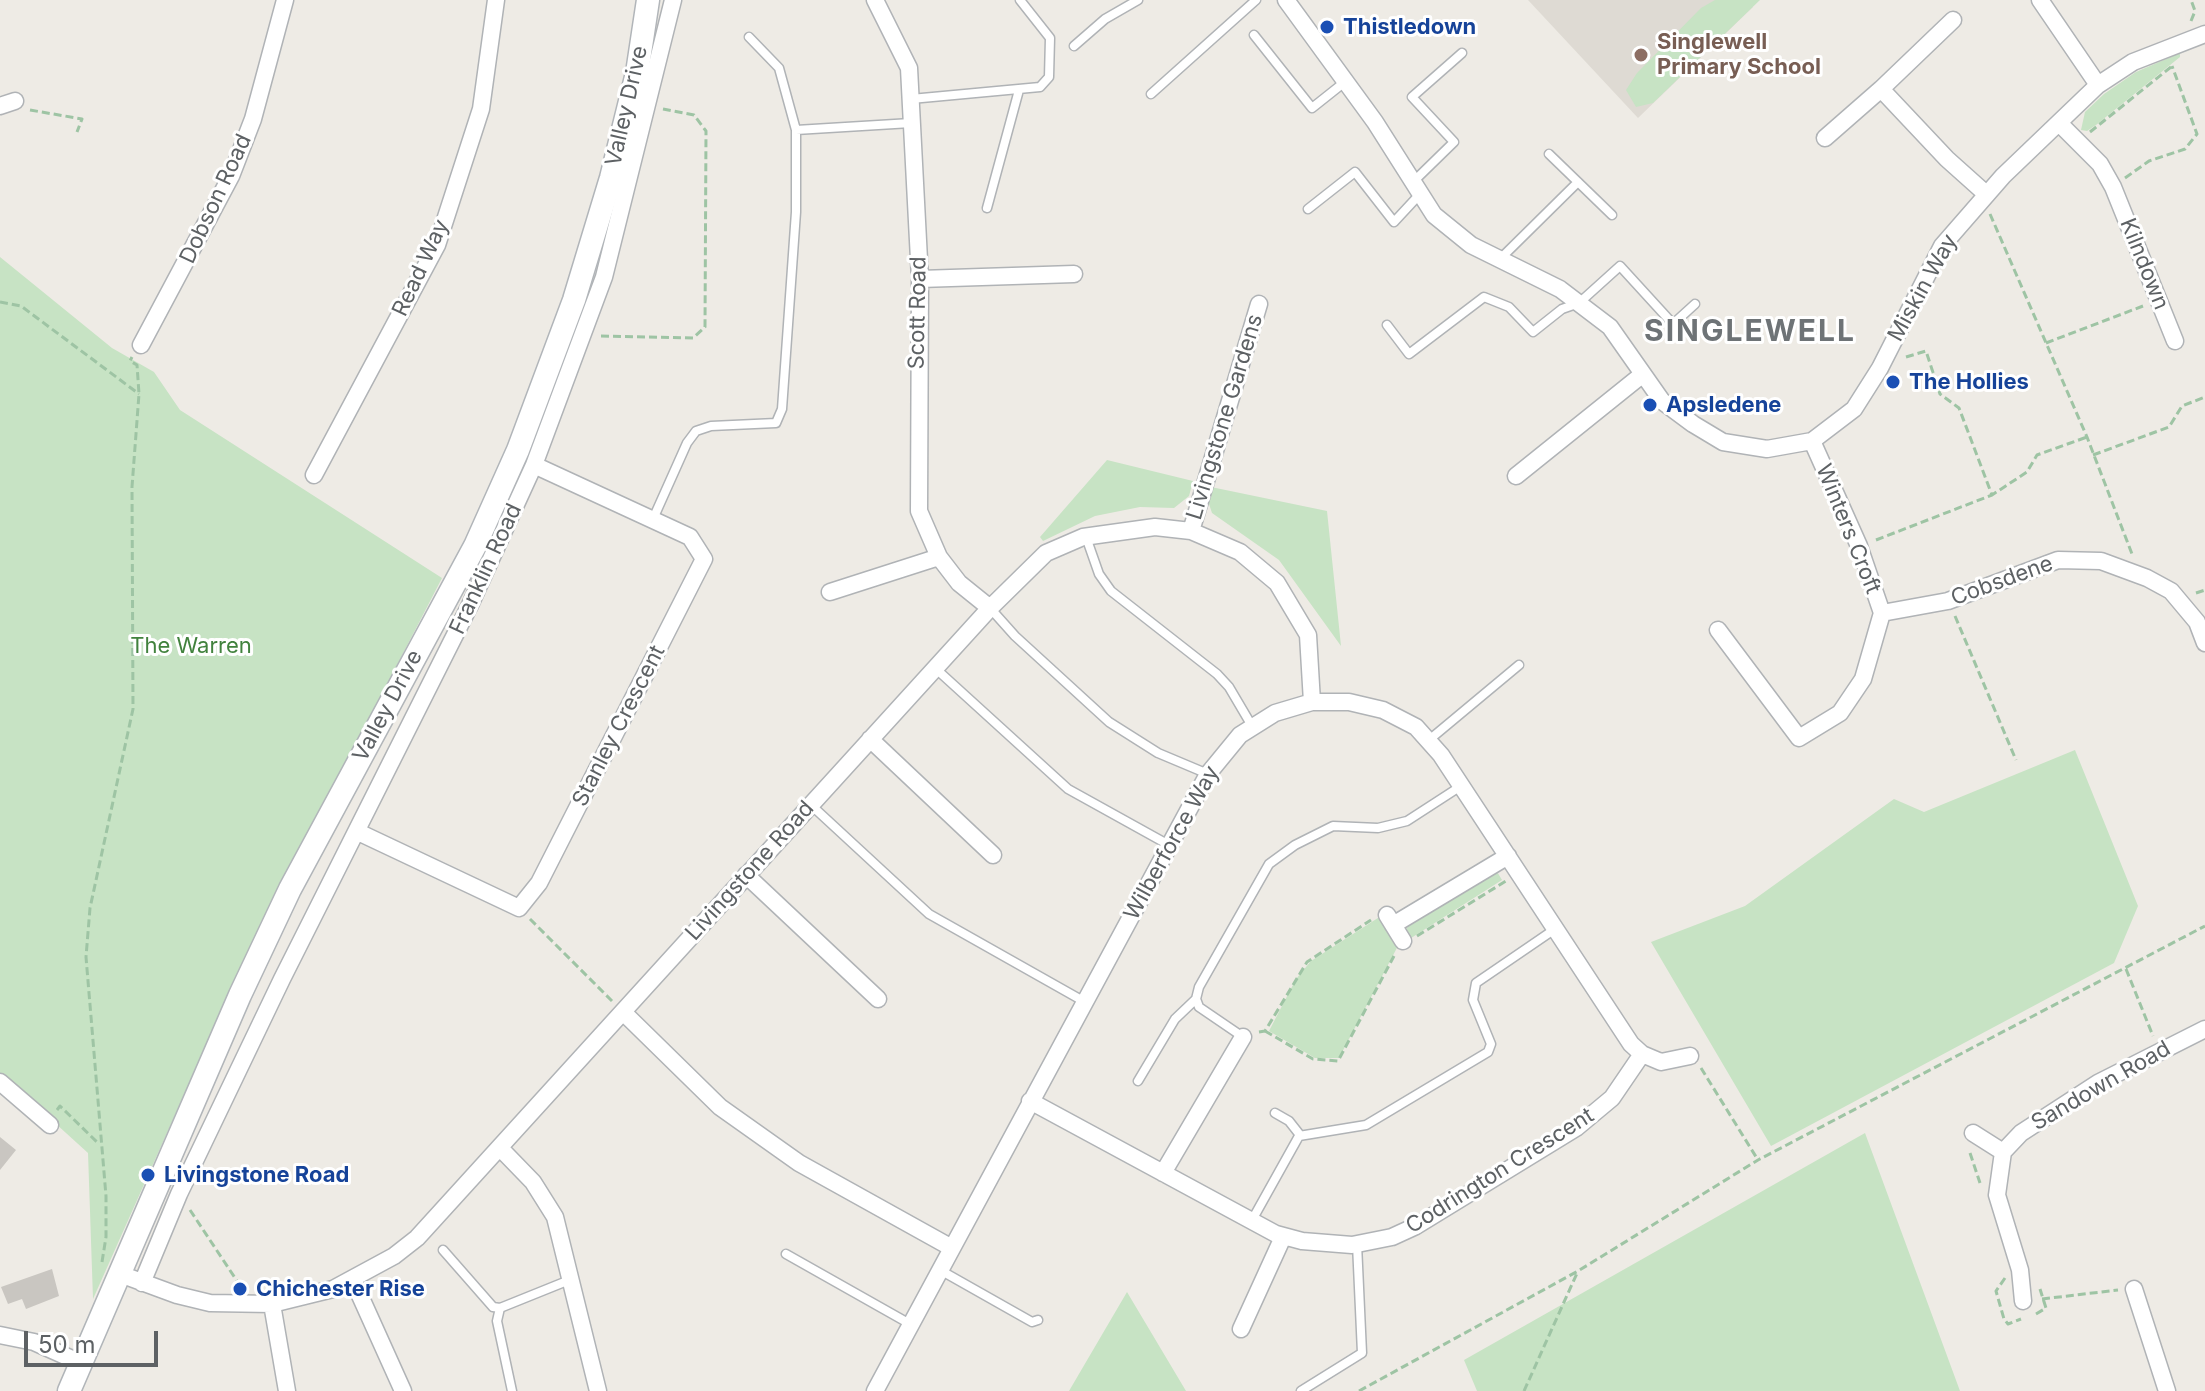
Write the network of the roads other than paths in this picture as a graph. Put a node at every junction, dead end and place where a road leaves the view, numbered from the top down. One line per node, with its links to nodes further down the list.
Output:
1 (285, 0): 42 (street, Dobson Road)
2 (496, 0): 46 (street, Read Way)
3 (648, 0): 98 (street, Valley Drive)
4 (673, 0): 45 (street, Franklin Road)
5 (875, 0): 22 (street, Scott Road)
6 (1020, 0): 20 (lane)
7 (1138, 0): 15 (lane)
8 (1256, 0): 21 (lane)
9 (1286, 0): 17 (street, Miskin Way)
10 (2040, 0): 18 (street)
11 (1953, 20): 19 (street)
12 (2205, 34): 18 (street, Miskin Way)
13 (1254, 35): 17 (lane)
14 (749, 37): 25 (lane)
15 (1074, 46)
16 (1462, 53): 29 (lane)
17 (1346, 80): 29 (street, Miskin Way)
18 (2098, 85): 24 (street, Miskin Way)
19 (1881, 89): 26 (street); 30 (street)
20 (1019, 90): 22 (lane); 31 (lane)
21 (1151, 94)
22 (911, 99): 23 (street, Scott Road)
23 (913, 123): 25 (lane); 36 (street, Scott Road)
24 (2059, 123): 30 (street, Miskin Way); 41 (street, Kilndown)
25 (796, 130): 48 (lane)
26 (1825, 138)
27 (1549, 154): 28 (lane)
28 (1578, 182): 33 (lane); 34 (lane)
29 (1417, 188): 32 (lane); 34 (street, Miskin Way)
30 (1984, 194): 44 (street, Miskin Way)
31 (987, 208)
32 (1308, 209)
33 (1612, 215)
34 (1500, 259): 37 (street, Miskin Way)
35 (1074, 274): 36 (street)
36 (920, 279): 51 (street, Scott Road)
37 (1579, 303): 39 (lane); 40 (lane); 43 (street, Miskin Way)
38 (1259, 304): 49 (street, Livingstone Gardens)
39 (1695, 304)
40 (1387, 325)
41 (2175, 341)
42 (141, 345)
43 (1643, 374): 44 (street, Miskin Way); 47 (street)
44 (1812, 441): 54 (street, Winters Croft)
45 (534, 465): 48 (street, Stanley Crescent); 66 (street, Franklin Road)
46 (314, 475)
47 (1516, 476)
48 (653, 519): 66 (street, Stanley Crescent)
49 (1191, 531): 50 (street, Livingstone Road); 59 (street, Livingstone Road)
50 (1086, 537): 53 (street, Livingstone Road); 60 (lane)
51 (939, 557): 52 (street); 53 (street, Scott Road)
52 (830, 592)
53 (990, 608): 58 (street, Livingstone Road); 63 (lane)
54 (1882, 613): 55 (street, Winters Croft); 56 (street, Cobsdene)
55 (1718, 630)
56 (2205, 643)
57 (1519, 665): 62 (lane)
58 (935, 668): 61 (street, Livingstone Road); 67 (lane)
59 (1312, 702): 60 (street, Wilberforce Way); 62 (street, Wilberforce Way)
60 (1252, 726): 63 (street, Wilberforce Way)
61 (870, 739): 65 (street, Livingstone Road); 68 (street)
62 (1429, 740): 64 (street, Wilberforce Way)
63 (1208, 774): 67 (street, Wilberforce Way)
64 (1462, 785): 69 (street, Wilberforce Way); 74 (lane)
65 (810, 805): 70 (street, Livingstone Road); 75 (lane)
66 (358, 832): 101 (street, Franklin Road)
67 (1169, 845): 75 (street, Wilberforce Way)
68 (993, 855)
69 (1508, 856): 71 (street, Wilberforce Way); 72 (street)
70 (746, 875): 73 (street); 76 (street, Livingstone Road)
71 (1555, 929): 79 (street, Wilberforce Way); 87 (lane)
72 (1406, 942)
73 (878, 999)
74 (1196, 999): 78 (lane); 81 (lane)
75 (1085, 1002): 83 (street, Wilberforce Way)
76 (623, 1012): 88 (street, Livingstone Road); 94 (street)
77 (2205, 1029): 89 (street, Sandown Road)
78 (1243, 1037): 90 (street)
79 (1642, 1054): 80 (street); 93 (street, Codrington Crescent)
80 (1690, 1056)
81 (1138, 1081)
82 (0, 1082): 85 (street)
83 (1030, 1101): 90 (street, Codrington Crescent); 94 (street, Wilberforce Way)
84 (1275, 1113): 87 (lane)
85 (49, 1124)
86 (1973, 1133): 89 (street)
87 (1300, 1135): 91 (lane)
88 (500, 1148): 99 (street); 100 (street, Livingstone Road)
89 (2003, 1152): 103 (street)
90 (1163, 1173): 91 (street, Codrington Crescent)
91 (1251, 1222): 92 (street, Codrington Crescent)
92 (1283, 1237): 93 (street, Codrington Crescent); 108 (street)
93 (1357, 1244): 117 (lane)
94 (952, 1248): 97 (street, Wilberforce Way)
95 (443, 1250): 105 (lane)
96 (786, 1254): 107 (lane)
97 (940, 1270): 106 (lane); 107 (street, Wilberforce Way)
98 (118, 1278): 101 (street, Livingstone Road); 110 (street, Valley Drive)
99 (572, 1279): 105 (lane); 115 (street)
100 (353, 1280): 104 (street, Livingstone Road); 113 (street)
101 (142, 1283): 104 (street, Livingstone Road)
102 (2134, 1289): 118 (street)
103 (2023, 1301)
104 (272, 1304): 112 (street)
105 (500, 1308): 114 (lane)
106 (1038, 1320)
107 (911, 1325): 116 (street, Wilberforce Way)
108 (1241, 1329)
109 (0, 1335): 110 (street)
110 (81, 1363): 111 (street, Valley Drive)
111 (69, 1391)
112 (287, 1391)
113 (403, 1391)
114 (512, 1391)
115 (598, 1391)
116 (875, 1391)
117 (1301, 1391)
118 (2167, 1391)

